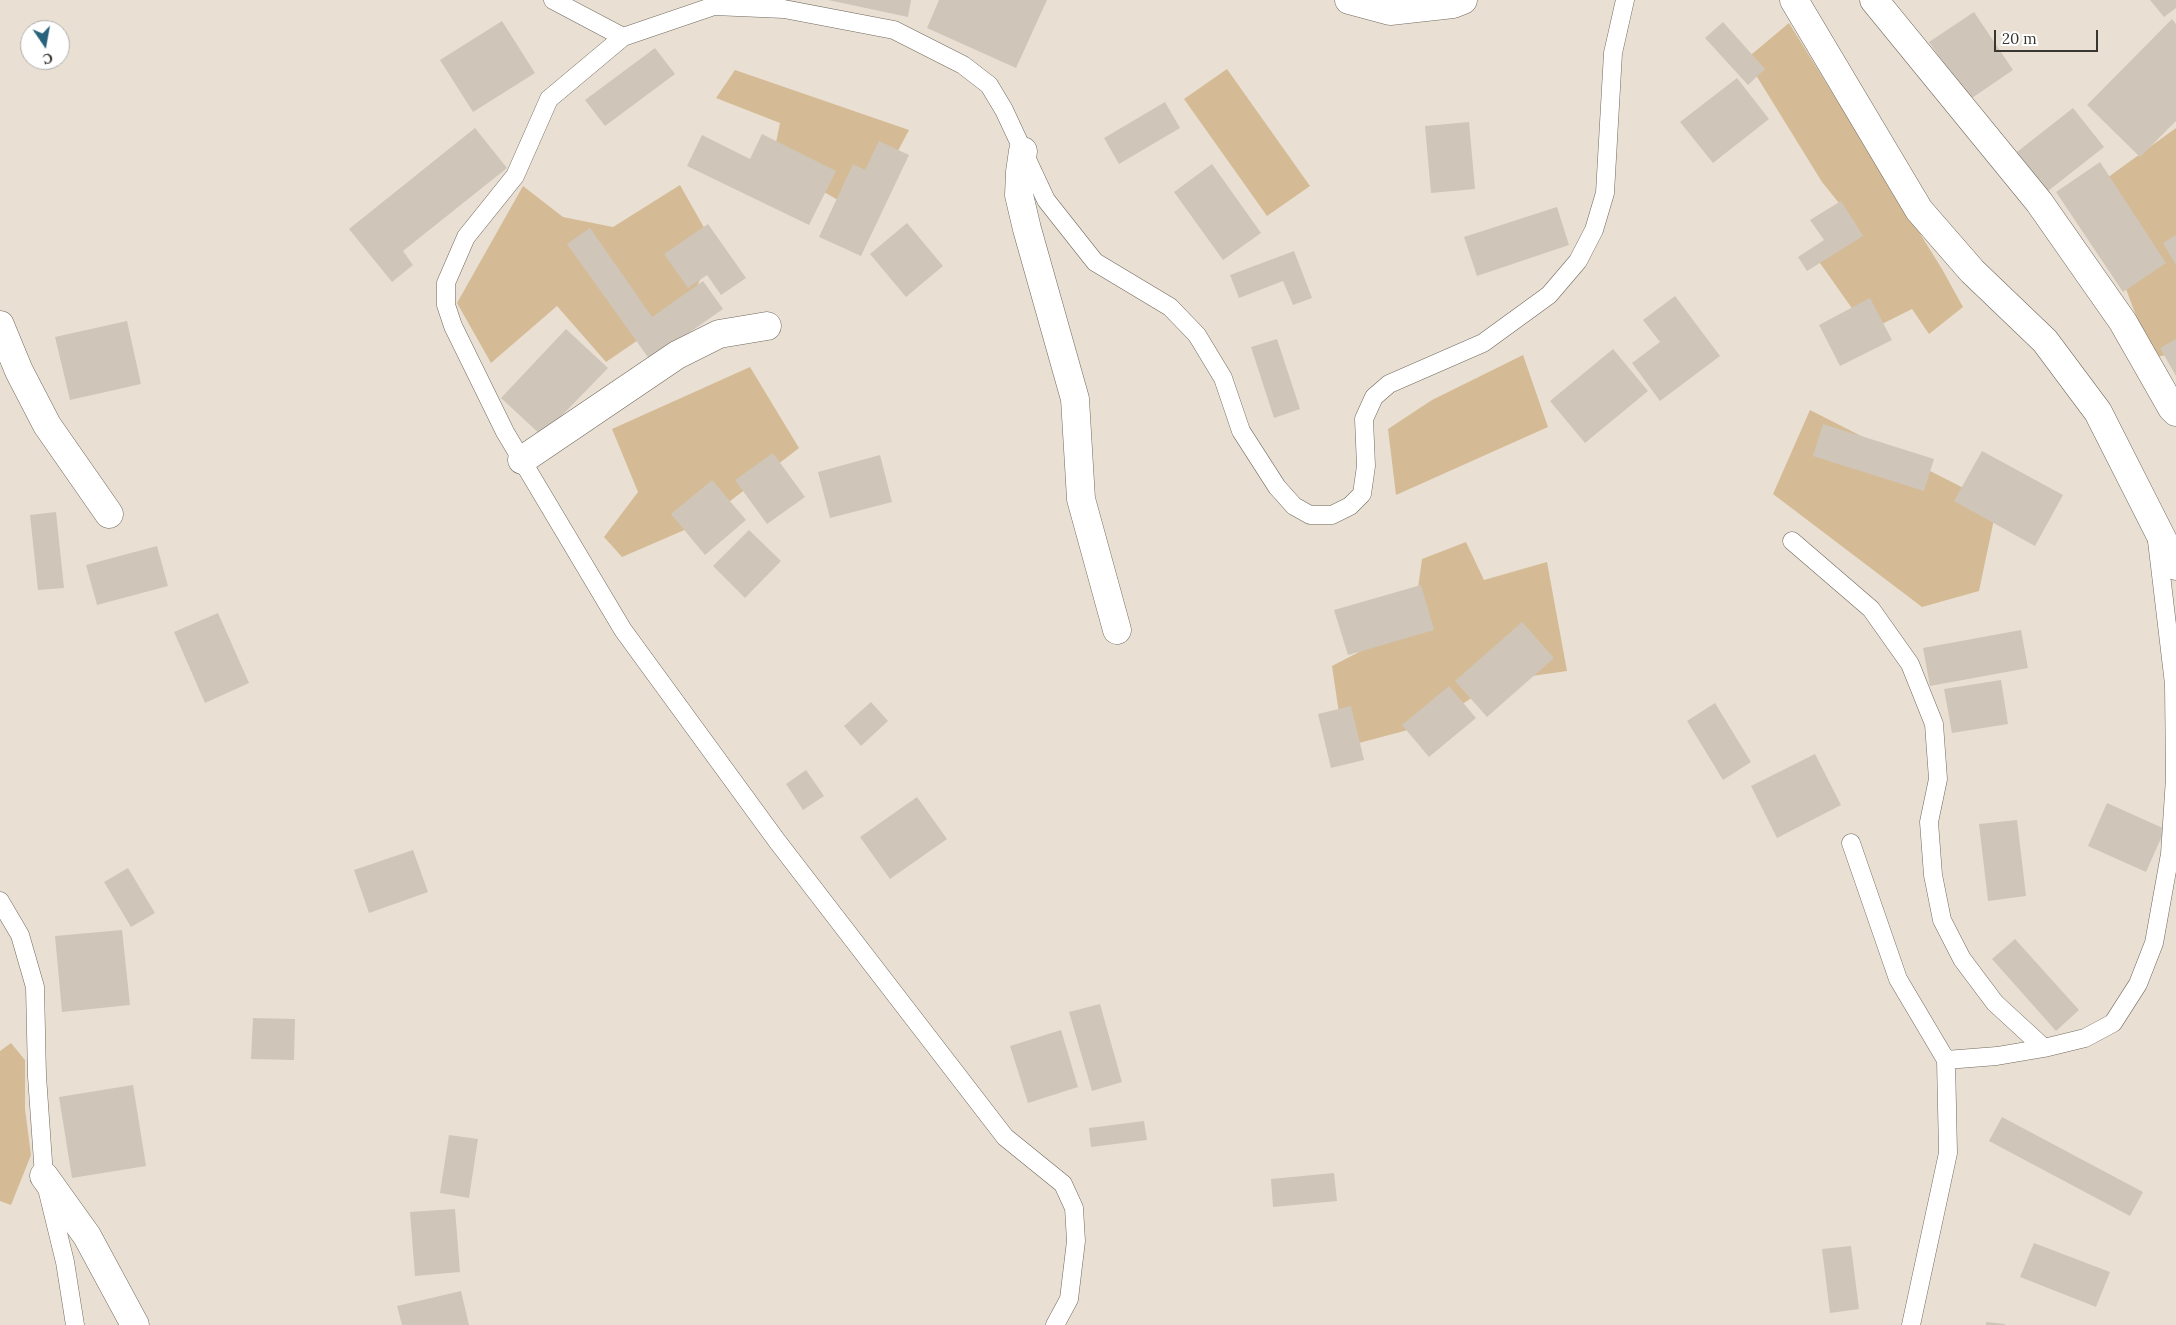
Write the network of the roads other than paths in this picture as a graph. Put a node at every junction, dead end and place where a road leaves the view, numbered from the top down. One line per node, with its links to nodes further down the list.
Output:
1 (554, 0): 7 (lane)
2 (1349, 0): 3 (street)
3 (1463, 0)
4 (1625, 0): 8 (lane)
5 (1794, 0): 14 (street)
6 (1874, 0): 11 (street)
7 (622, 37): 8 (lane); 12 (lane)
8 (1023, 151): 17 (street)
9 (0, 325): 13 (street)
10 (767, 326): 12 (street)
11 (2176, 412)
12 (522, 460): 25 (lane)
13 (109, 514)
14 (2154, 523): 16 (street); 20 (lane)
15 (1792, 541): 20 (lane)
16 (2176, 566)
17 (1117, 630)
18 (1851, 843): 21 (lane)
19 (0, 902): 22 (lane)
20 (2044, 1048): 21 (lane)
21 (1946, 1060): 26 (lane)
22 (44, 1176): 23 (lane); 24 (street)
23 (75, 1325)
24 (135, 1325)
25 (1055, 1325)
26 (1910, 1325)

